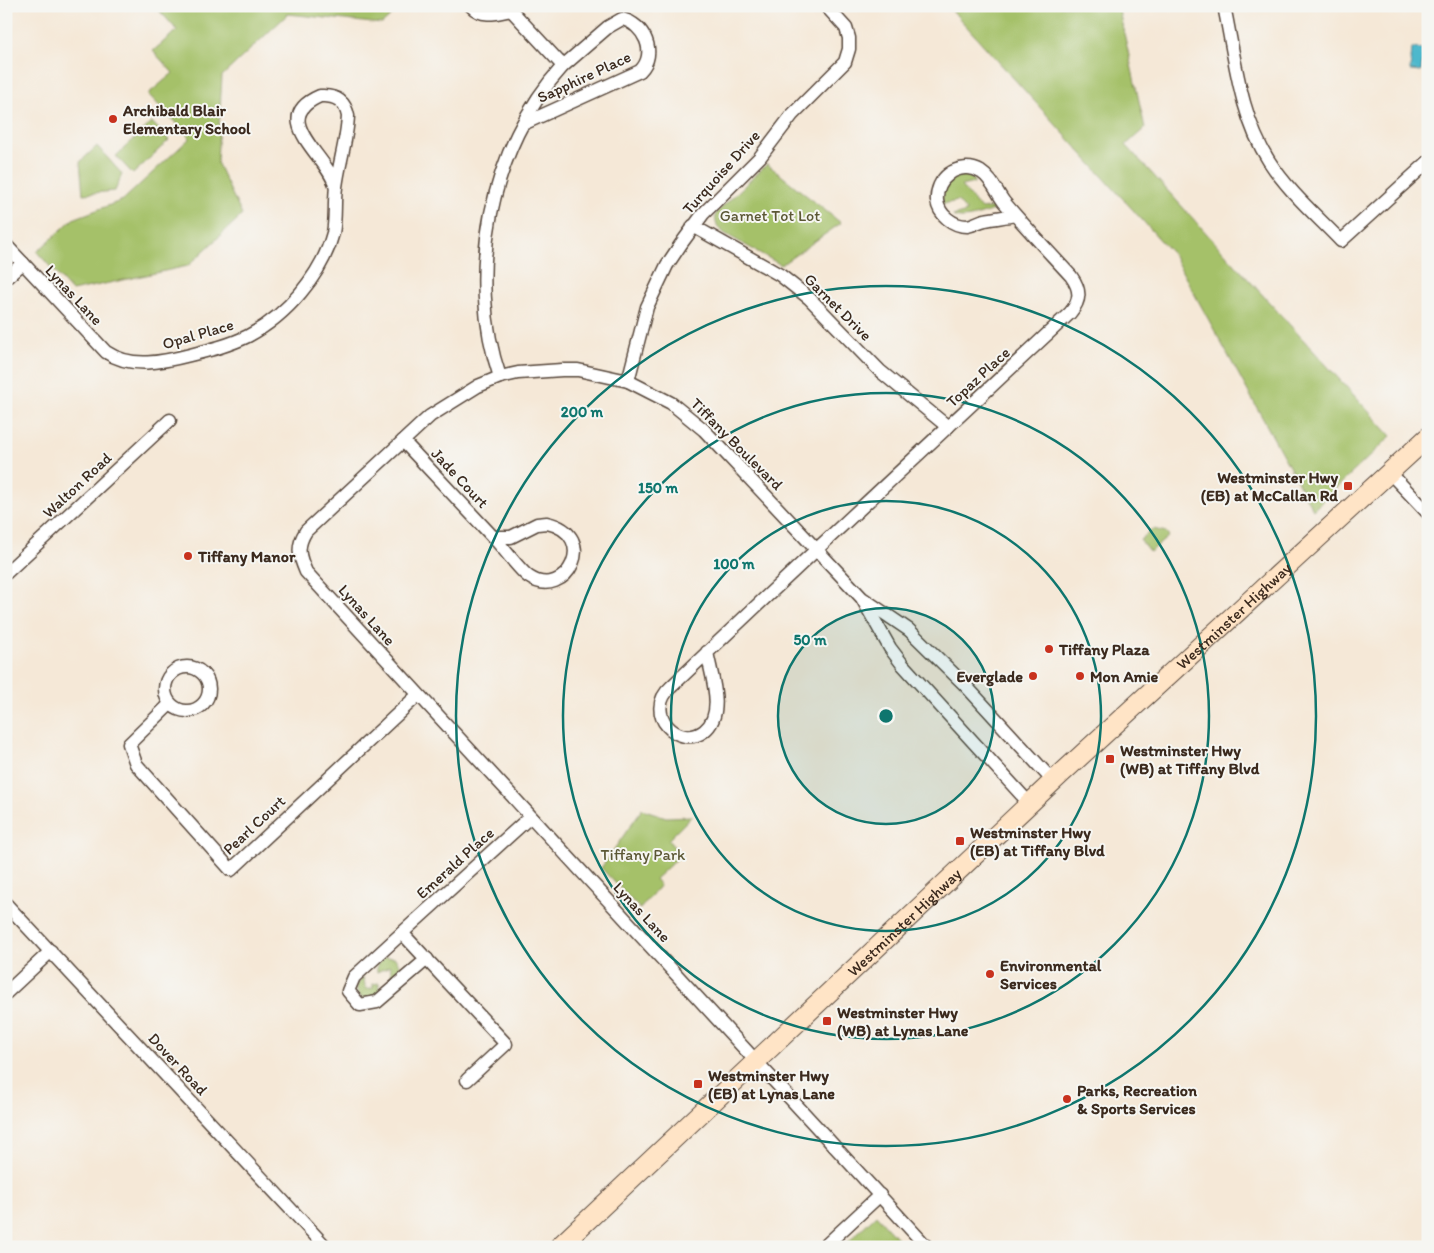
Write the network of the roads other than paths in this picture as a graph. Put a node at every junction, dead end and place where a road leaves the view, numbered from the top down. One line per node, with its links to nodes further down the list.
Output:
1 (472, 6): 4 (street, Sapphire Place)
2 (826, 6): 10 (street, Turquoise Drive)
3 (1224, 6): 7 (street)
4 (511, 8): 5 (street, Sapphire Place)
5 (563, 66): 6 (street, Sapphire Place); 6 (street, Sapphire Place)
6 (523, 124): 15 (street, Sapphire Place)
7 (1428, 162)
8 (336, 188): 8 (street, Opal Place); 14 (street, Opal Place)
9 (1015, 215): 9 (street); 18 (street, Topaz Place)
10 (693, 226): 16 (street, Turquoise Drive); 18 (street, Garnet Drive)
11 (6, 245): 12 (street, Lynas Lane)
12 (23, 263): 13 (street); 14 (street, Lynas Lane)
13 (6, 278)
14 (124, 361)
15 (500, 377): 16 (street, Tiffany Boulevard); 20 (street, Tiffany Boulevard)
16 (628, 382): 24 (street, Tiffany Boulevard)
17 (170, 420): 26 (street, Walton Road)
18 (948, 427): 24 (street, Topaz Place)
19 (1428, 437): 21 (main road, Westminster Highway)
20 (403, 441): 23 (street, Jade Court); 25 (street, Tiffany Boulevard)
21 (1390, 472): 22 (street); 31 (main road, Westminster Highway)
22 (1428, 513)
23 (493, 537): 23 (street, Jade Court)
24 (818, 550): 27 (street, Tiffany Boulevard); 28 (street, Topaz Place)
25 (298, 552): 29 (street, Lynas Lane)
26 (6, 573)
27 (862, 598): 31 (street, Tiffany Boulevard); 32 (street, Tiffany Boulevard)
28 (707, 652): 28 (street, Topaz Place)
29 (418, 695): 30 (street, Pearl Court); 33 (street, Lynas Lane)
30 (170, 704)
31 (1053, 781): 32 (main road, Westminster Highway)
32 (1029, 803): 39 (main road, Westminster Highway)
33 (530, 817): 35 (street, Emerald Place); 39 (street, Lynas Lane)
34 (6, 904): 36 (street, Dover Road)
35 (402, 933): 37 (street); 37 (street, Emerald Place)
36 (51, 951): 38 (street); 42 (street, Dover Road)
37 (427, 959): 40 (street)
38 (6, 993)
39 (758, 1060): 41 (street, Lynas Lane); 43 (main road, Westminster Highway)
40 (467, 1080)
41 (880, 1195): 44 (street); 45 (street, Lynas Lane)
42 (326, 1247)
43 (559, 1247)
44 (824, 1247)
45 (927, 1247)

